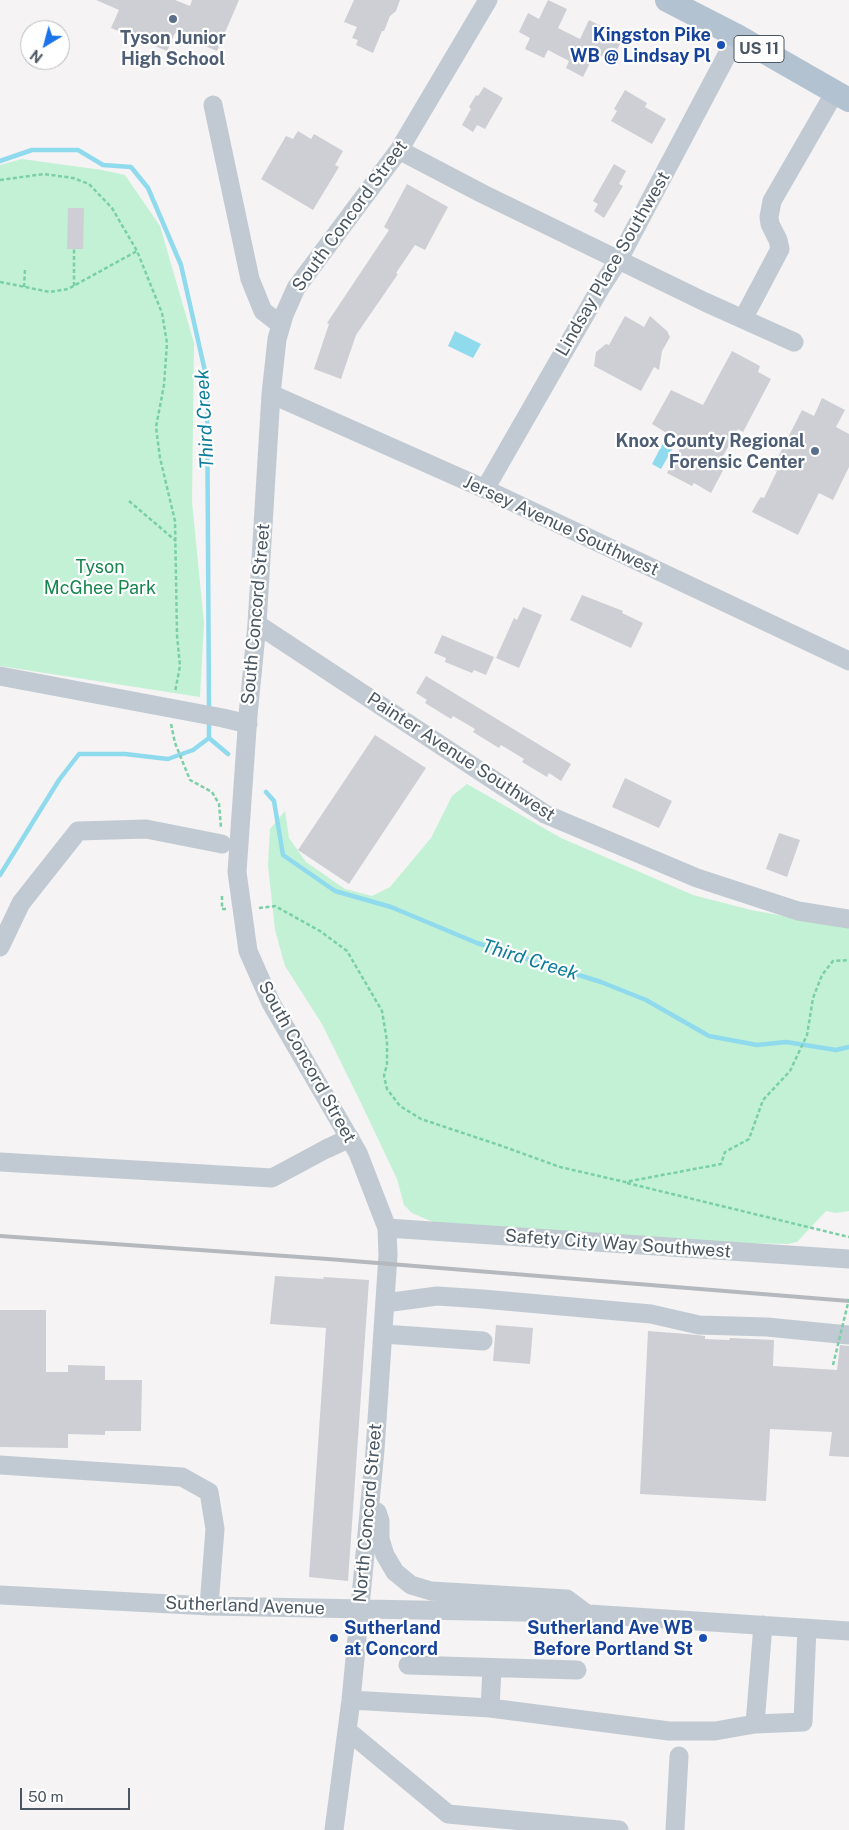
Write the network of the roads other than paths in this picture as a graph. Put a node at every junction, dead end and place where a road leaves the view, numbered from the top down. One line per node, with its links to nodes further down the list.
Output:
1 (488, 0): 6 (street, South Concord Street)
2 (667, 0): 3 (main road, US 11)
3 (737, 36): 4 (main road, US 11); 7 (street, Lindsay Place Southwest)
4 (842, 96): 8 (street)
5 (214, 105): 9 (street)
6 (399, 150): 7 (street); 9 (street, South Concord Street)
7 (619, 259): 8 (street); 12 (street, Lindsay Place Southwest)
8 (743, 319): 10 (street)
9 (281, 325): 11 (street, South Concord Street)
10 (794, 342)
11 (271, 394): 12 (street, Jersey Avenue Southwest); 13 (street, South Concord Street)
12 (485, 490): 14 (street, Jersey Avenue Southwest)
13 (257, 624): 16 (street, South Concord Street); 18 (street, Painter Avenue Southwest)
14 (849, 661)
15 (0, 676): 16 (street)
16 (248, 724): 20 (street, South Concord Street)
17 (222, 844): 19 (street)
18 (849, 919)
19 (0, 947)
20 (350, 1138): 21 (street); 22 (street, South Concord Street)
21 (0, 1162)
22 (387, 1228): 23 (street, South Concord Street); 24 (street, Safety City Way Southwest)
23 (388, 1255): 25 (street, North Concord Street)
24 (849, 1259)
25 (385, 1303): 26 (street, North Concord Street); 27 (street)
26 (383, 1334): 28 (street); 30 (street, North Concord Street)
27 (849, 1335)
28 (483, 1341)
29 (0, 1465): 32 (street)
30 (370, 1497): 33 (street, North Concord Street); 34 (street)
31 (0, 1595): 32 (street, Sutherland Avenue)
32 (209, 1606): 33 (street, Sutherland Avenue)
33 (360, 1609): 34 (street, Sutherland Avenue); 42 (street, North Concord Street)
34 (586, 1614): 35 (street, Sutherland Avenue)
35 (763, 1625): 36 (street, Sutherland Avenue); 45 (street)
36 (807, 1628): 37 (street, Sutherland Avenue); 45 (street)
37 (849, 1631)
38 (408, 1665): 39 (street)
39 (492, 1668): 40 (street); 41 (street)
40 (578, 1670)
41 (491, 1689): 43 (street); 44 (street)
42 (351, 1700): 43 (street); 46 (street, North Concord Street)
43 (469, 1707): 44 (street)
44 (490, 1708): 45 (street)
45 (755, 1724)
46 (348, 1731): 48 (street, North Concord Street); 49 (street)
47 (679, 1756): 50 (street)
48 (334, 1830)
49 (619, 1830)
50 (675, 1830)

